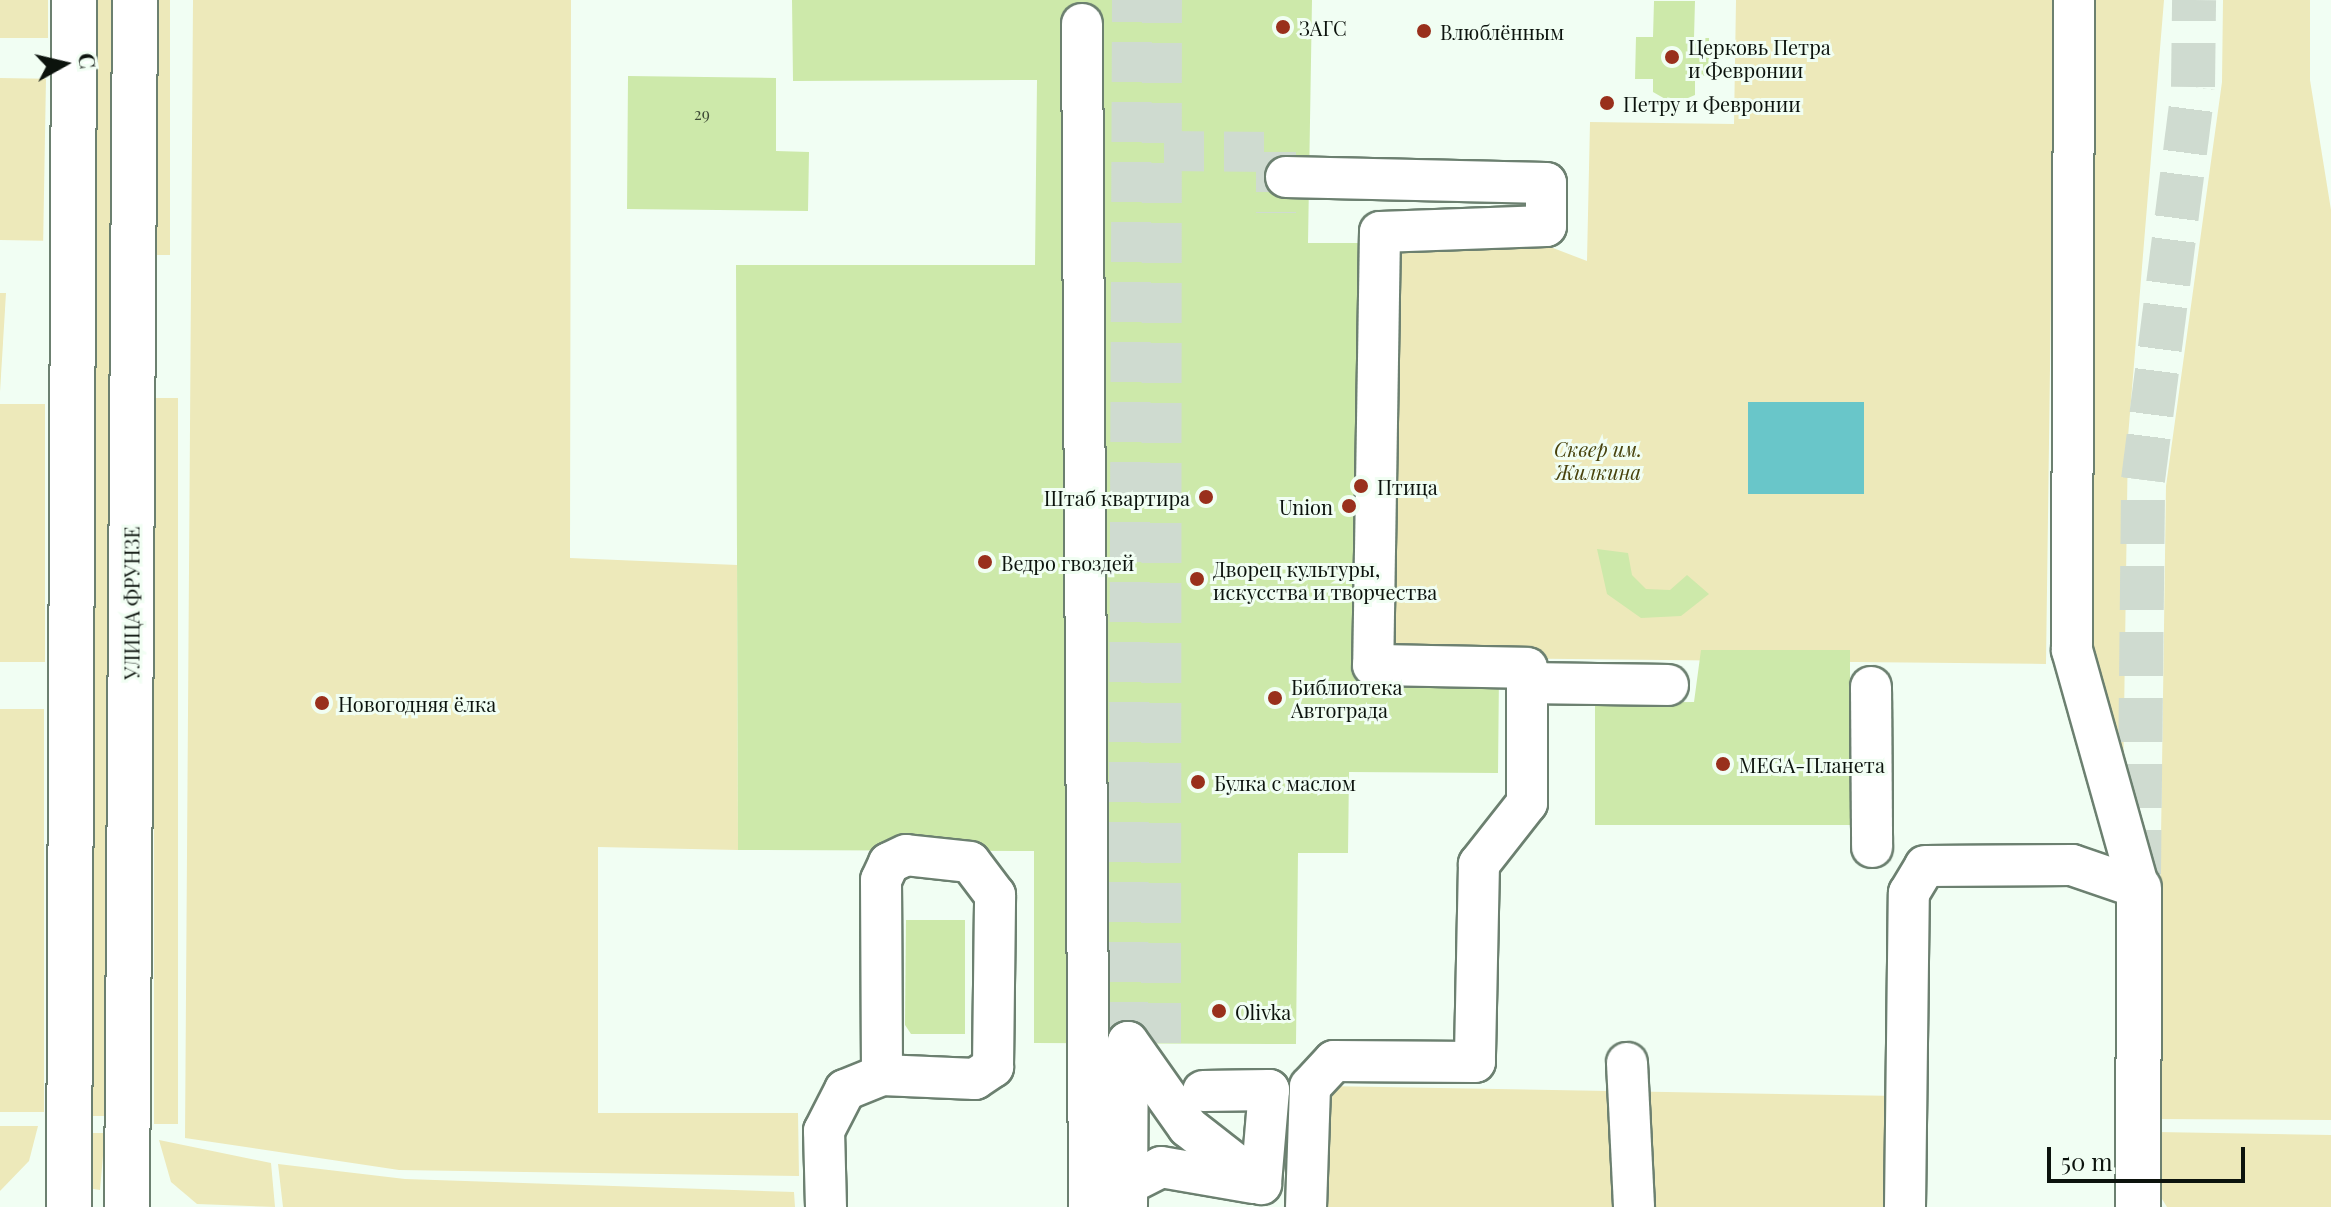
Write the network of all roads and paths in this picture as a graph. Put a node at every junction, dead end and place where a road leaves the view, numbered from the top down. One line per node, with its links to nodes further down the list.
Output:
1 (74, 0): 17 (main road)
2 (135, 0): 18 (main road, УЛИЦА ФРУНЗЕ)
3 (2074, 0): 10 (street)
4 (1082, 24): 16 (street)
5 (1286, 177): 6 (street)
6 (1527, 683): 7 (street); 20 (street)
7 (1668, 685)
8 (1871, 687): 9 (street)
9 (1872, 847)
10 (2139, 888): 22 (street); 23 (main road)
11 (1627, 1063): 21 (street)
12 (882, 1075): 12 (street); 19 (street)
13 (1203, 1091): 15 (street)
14 (1139, 1186): 15 (street); 15 (street)
15 (1275, 1196)
16 (1089, 1198)
17 (69, 1207)
18 (127, 1207)
19 (826, 1207)
20 (1306, 1207)
21 (1634, 1207)
22 (1905, 1207)
23 (2138, 1207)

